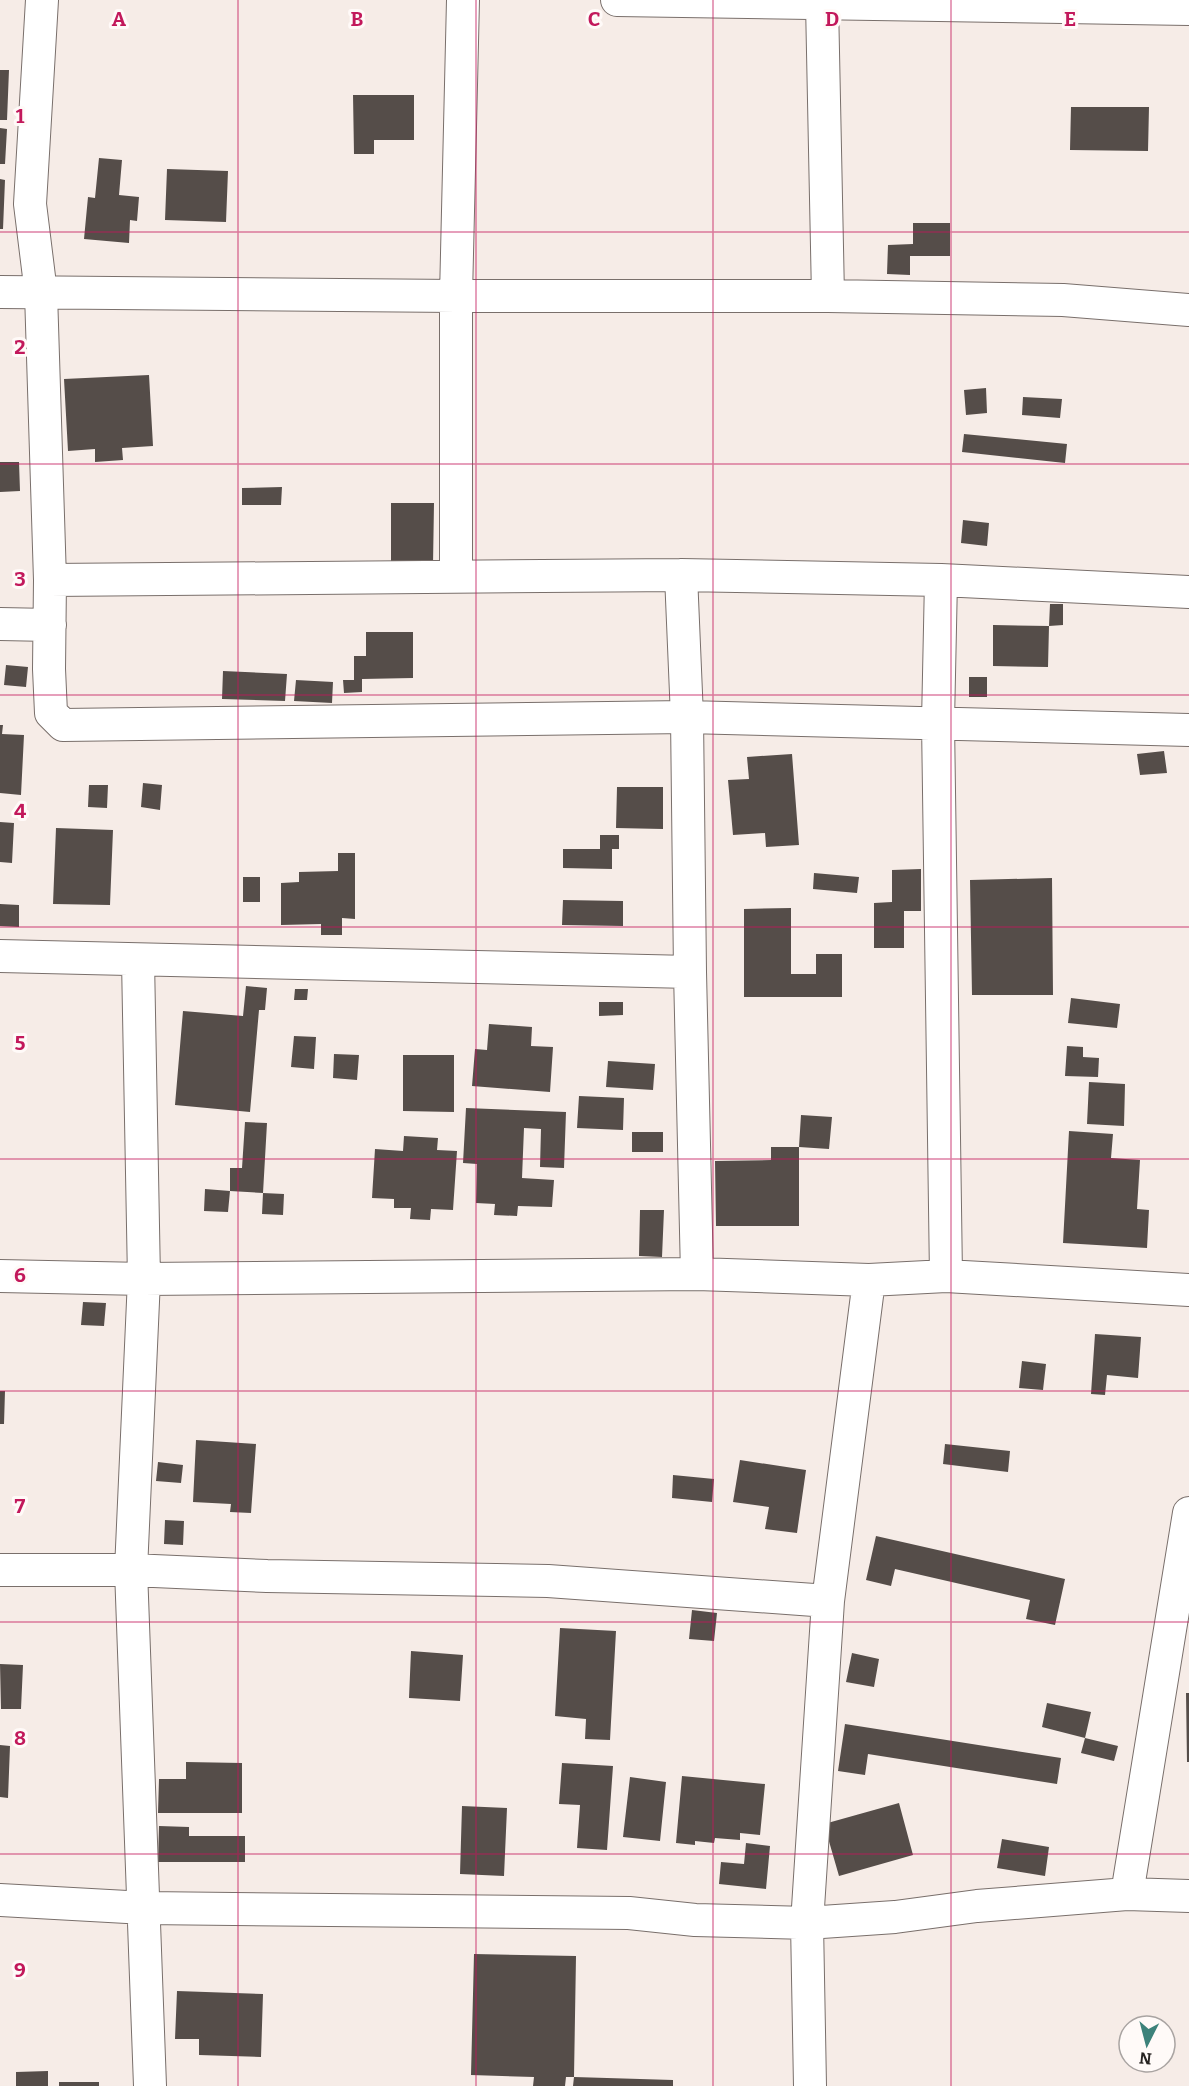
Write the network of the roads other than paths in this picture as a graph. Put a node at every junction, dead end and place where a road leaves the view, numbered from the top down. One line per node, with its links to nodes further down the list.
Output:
1 (42, 0): 8 (street)
2 (463, 0): 9 (street)
3 (617, 0): 5 (street)
4 (939, 2): 5 (street); 6 (street)
5 (822, 3): 10 (street)
6 (1189, 9)
7 (0, 292): 8 (street)
8 (41, 293): 9 (street); 14 (street)
9 (456, 296): 10 (street); 13 (street)
10 (828, 296): 11 (street)
11 (1189, 310)
12 (681, 575): 13 (street); 15 (street); 19 (street)
13 (456, 576): 14 (street)
14 (50, 580): 18 (street)
15 (941, 580): 16 (street); 20 (street)
16 (1189, 592)
17 (0, 624): 18 (street)
18 (50, 625): 19 (street)
19 (687, 717): 20 (street); 24 (street)
20 (938, 722): 21 (street); 27 (street)
21 (1189, 730)
22 (0, 956): 23 (street)
23 (138, 960): 24 (street); 28 (street)
24 (690, 972): 25 (street)
25 (697, 1274): 28 (street); 29 (street)
26 (0, 1276): 28 (street)
27 (946, 1276): 29 (street); 30 (street)
28 (144, 1279): 33 (street)
29 (869, 1280): 34 (street)
30 (1189, 1290)
31 (1189, 1513): 35 (street)
32 (0, 1570): 33 (street)
33 (131, 1570): 34 (street); 38 (street)
34 (828, 1601): 39 (street)
35 (1127, 1894): 36 (street); 39 (street)
36 (1189, 1896)
37 (0, 1899): 38 (street)
38 (145, 1908): 39 (street); 40 (street)
39 (807, 1923): 41 (street)
40 (150, 2086)
41 (810, 2086)

